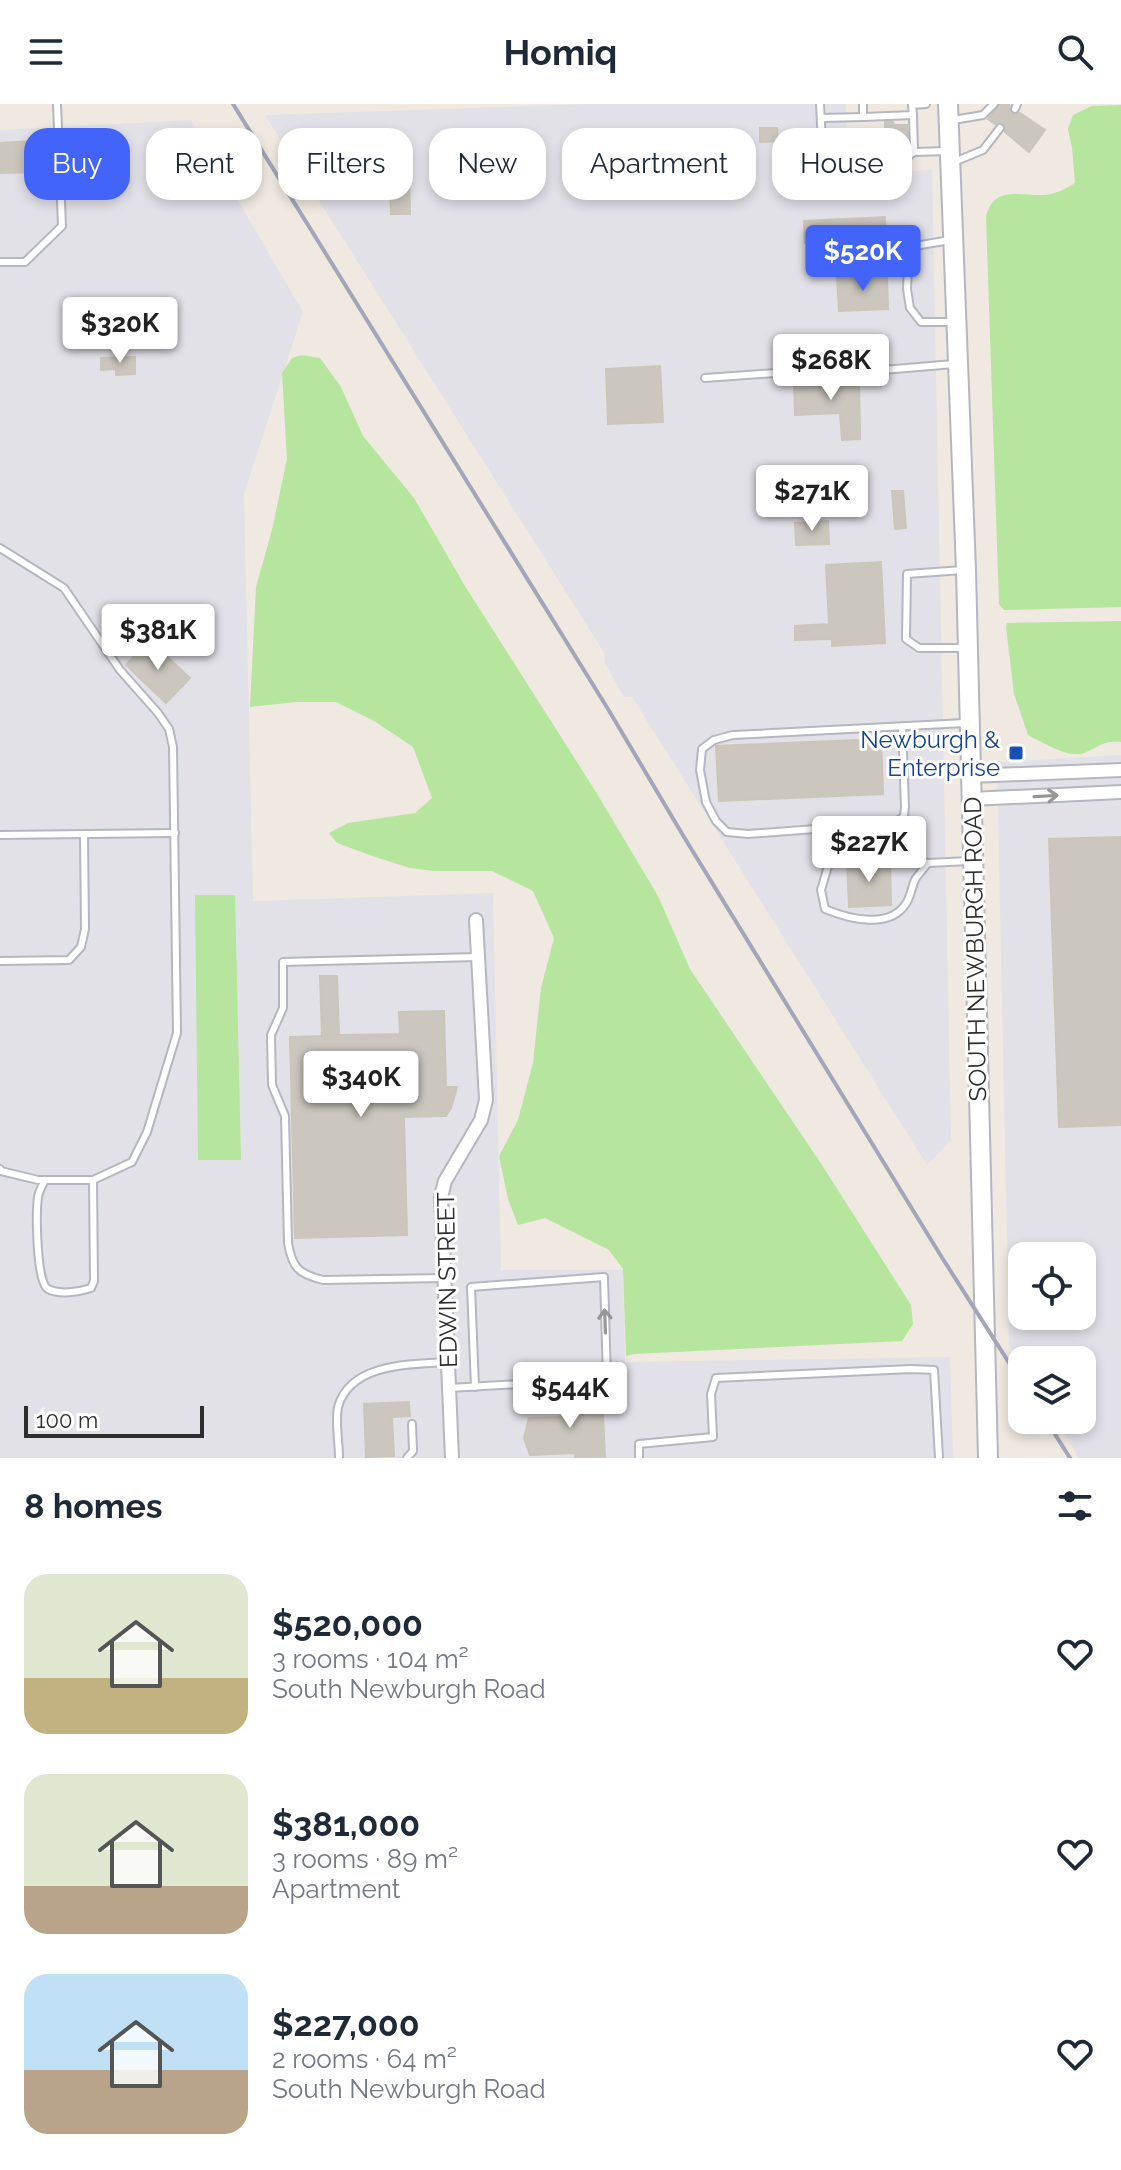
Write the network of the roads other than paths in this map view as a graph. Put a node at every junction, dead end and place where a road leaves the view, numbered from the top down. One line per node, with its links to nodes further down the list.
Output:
1 (57, 104): 20 (lane)
2 (820, 104): 12 (lane)
3 (863, 104): 11 (lane)
4 (912, 104): 5 (lane); 8 (lane)
5 (926, 104)
6 (994, 104): 7 (lane)
7 (949, 112): 18 (main road, SOUTH NEWBURGH ROAD)
8 (913, 115): 10 (lane); 17 (lane)
9 (886, 116): 10 (lane); 11 (lane); 13 (lane)
10 (897, 116): 14 (lane)
11 (863, 117): 12 (lane)
12 (821, 118): 15 (lane)
13 (886, 125)
14 (897, 125)
15 (821, 128)
16 (1000, 128): 18 (lane)
17 (914, 152): 18 (lane)
18 (950, 157): 19 (main road, SOUTH NEWBURGH ROAD)
19 (953, 239): 21 (main road, SOUTH NEWBURGH ROAD); 21 (lane)
20 (0, 262)
21 (956, 322): 22 (main road, SOUTH NEWBURGH ROAD)
22 (958, 364): 23 (lane); 25 (main road, SOUTH NEWBURGH ROAD)
23 (705, 378)
24 (0, 548): 33 (lane)
25 (966, 570): 26 (main road, SOUTH NEWBURGH ROAD); 26 (lane)
26 (966, 648): 27 (main road, SOUTH NEWBURGH ROAD)
27 (969, 723): 28 (lane); 30 (main road, SOUTH NEWBURGH ROAD)
28 (902, 726): 28 (lane)
29 (1121, 770): 30 (street)
30 (970, 776): 32 (main road, SOUTH NEWBURGH ROAD)
31 (1121, 792): 32 (street, one-way to 31)
32 (971, 799): 36 (main road, SOUTH NEWBURGH ROAD)
33 (175, 833): 35 (lane); 43 (lane)
34 (0, 835): 35 (lane)
35 (84, 835): 40 (lane)
36 (973, 861): 37 (lane); 54 (main road, SOUTH NEWBURGH ROAD)
37 (928, 863): 37 (lane)
38 (476, 920): 39 (street, EDWIN STREET)
39 (477, 957): 44 (street, EDWIN STREET); 44 (lane)
40 (0, 961)
41 (0, 1169): 42 (lane)
42 (45, 1180): 43 (lane); 43 (lane)
43 (93, 1180)
44 (444, 1278): 45 (street, EDWIN STREET)
45 (448, 1362): 47 (street, EDWIN STREET); 49 (lane)
46 (475, 1387): 46 (lane, one-way to 46); 47 (lane)
47 (449, 1388): 51 (street, EDWIN STREET)
48 (412, 1424): 50 (lane)
49 (339, 1458)
50 (407, 1458)
51 (452, 1458)
52 (639, 1458): 53 (lane)
53 (939, 1458)
54 (988, 1458)

